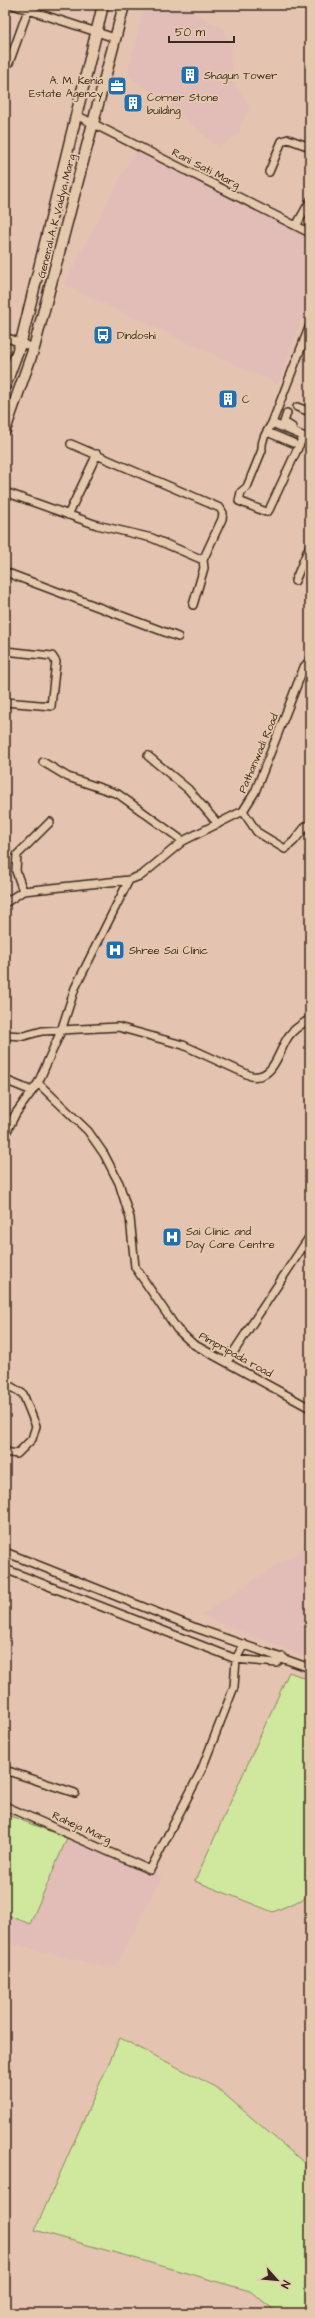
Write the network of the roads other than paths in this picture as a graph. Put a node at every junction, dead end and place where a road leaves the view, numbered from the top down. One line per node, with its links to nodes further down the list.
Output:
1 (13, 5): 4 (street)
2 (103, 5): 5 (main road, General A K Vaidya Marg)
3 (124, 5): 6 (main road, General A K Vaidya Marg)
4 (28, 10): 5 (street); 7 (street)
5 (96, 32): 6 (street); 8 (main road, General A K Vaidya Marg)
6 (115, 38): 9 (main road, General A K Vaidya Marg)
7 (9, 63)
8 (76, 115): 9 (street, Rani Sati Marg); 17 (main road, General A K Vaidya Marg)
9 (93, 122): 13 (street, Rani Sati Marg); 18 (main road, General A K Vaidya Marg)
10 (310, 147): 11 (street)
11 (269, 172)
12 (310, 201): 13 (street)
13 (297, 224): 14 (street, Rani Sati Marg)
14 (310, 234)
15 (310, 325): 23 (street)
16 (5, 337): 17 (street)
17 (21, 342): 18 (street); 19 (main road, General A K Vaidya Marg)
18 (34, 348): 24 (main road, General A K Vaidya Marg)
19 (5, 386)
20 (297, 407): 21 (street)
21 (310, 412)
22 (288, 413): 26 (street)
23 (272, 423): 25 (street); 26 (street)
24 (5, 430)
25 (267, 432): 26 (street); 27 (street)
26 (308, 437)
27 (293, 443)
28 (70, 444): 29 (street)
29 (97, 454): 31 (street); 33 (street)
30 (5, 492): 31 (street)
31 (68, 515): 33 (street)
32 (310, 545): 35 (street)
33 (203, 560): 36 (street)
34 (5, 572): 37 (street)
35 (294, 581)
36 (193, 604)
37 (178, 637)
38 (5, 651): 40 (street)
39 (310, 660): 43 (street, Pathanwadi Road)
40 (5, 702)
41 (148, 756): 45 (street)
42 (43, 762): 47 (street)
43 (243, 811): 45 (street); 46 (street)
44 (50, 822): 49 (street)
45 (218, 824): 47 (street)
46 (310, 826)
47 (183, 841): 48 (street)
48 (129, 880): 49 (street); 52 (street)
49 (23, 891): 50 (street)
50 (5, 903)
51 (310, 1019): 52 (street)
52 (61, 1031): 53 (street); 55 (street)
53 (5, 1035)
54 (5, 1080): 56 (street)
55 (38, 1083): 56 (street); 59 (street, Pimpripada road)
56 (32, 1091): 57 (street)
57 (5, 1135)
58 (310, 1236): 59 (street)
59 (227, 1362): 61 (street, Pimpripada road)
60 (5, 1383): 62 (street)
61 (310, 1408)
62 (5, 1452)
63 (5, 1552): 65 (street)
64 (5, 1569): 67 (street)
65 (244, 1644): 66 (street); 67 (street)
66 (283, 1657): 67 (street); 68 (street)
67 (236, 1659): 71 (street, Raheja Marg)
68 (310, 1668)
69 (5, 1770): 70 (street)
70 (75, 1793)
71 (5, 1806)

